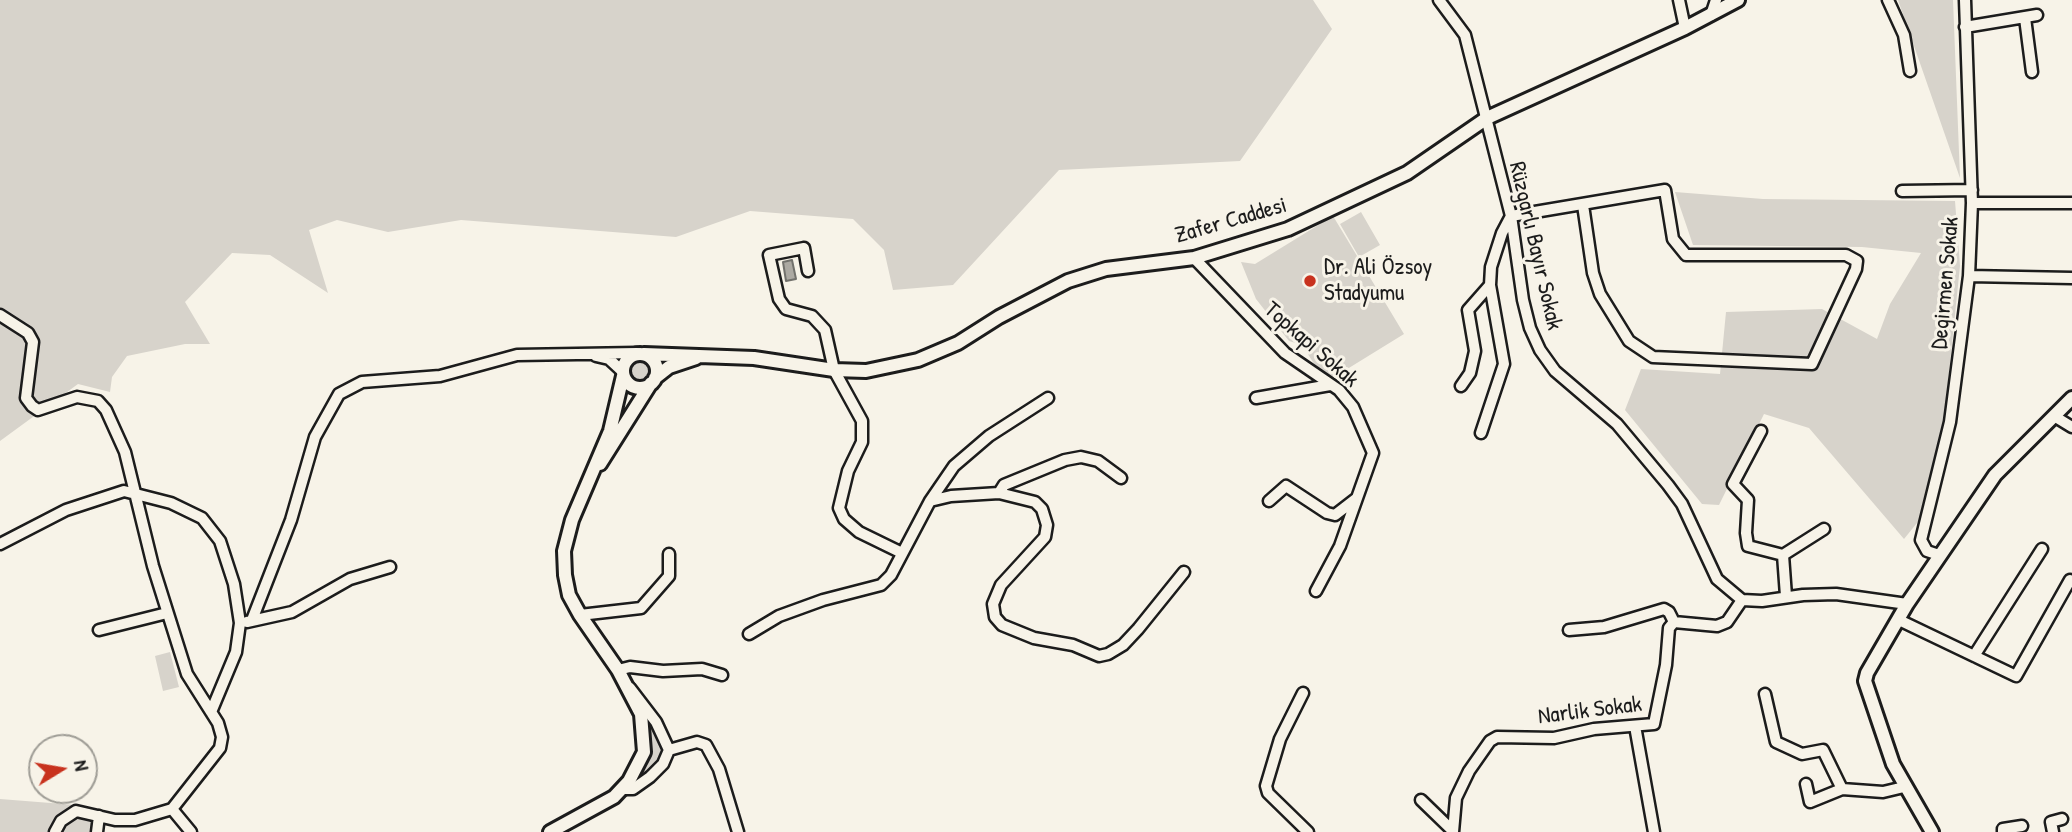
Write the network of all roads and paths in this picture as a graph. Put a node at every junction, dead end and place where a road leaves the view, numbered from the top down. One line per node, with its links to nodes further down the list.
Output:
1 (1439, 0): 14 (street, Rüzgarlı Bayır Sokak)
2 (1679, 0): 11 (street)
3 (1716, 0): 7 (street)
4 (1738, 0): 7 (street, Zafer Caddesi)
5 (1888, 0): 12 (street)
6 (1965, 0): 10 (street, Degirmen Sokak)
7 (1711, 15): 11 (street, Zafer Caddesi)
8 (2036, 15): 9 (street)
9 (2025, 18): 10 (street); 13 (street)
10 (1965, 27): 15 (street, Degirmen Sokak)
11 (1685, 28): 14 (street, Zafer Caddesi)
12 (1910, 71)
13 (2032, 72)
14 (1487, 118): 20 (street, Rüzgarlı Bayır Sokak); 21 (street, Zafer Caddesi)
15 (1972, 190): 16 (street); 17 (street, Degirmen Sokak)
16 (1902, 191)
17 (1972, 203): 18 (street); 23 (street, Degirmen Sokak)
18 (2072, 203)
19 (1583, 205): 19 (street); 20 (street)
20 (1511, 216): 25 (street); 61 (street, Rüzgarlı Bayır Sokak)
21 (1194, 258): 30 (street, Zafer Caddesi); 33 (street, Topkapi Sokak)
22 (808, 271): 30 (street)
23 (1969, 276): 24 (street); 55 (street, Degirmen Sokak)
24 (2072, 278)
25 (1490, 285): 34 (street); 41 (street)
26 (0, 315): 45 (street)
27 (585, 354): 28 (street, Zafer Caddesi); 31 (street); 65 (street, Zafer Caddesi)
28 (641, 354): 29 (street, Zafer Caddesi); 31 (street); 32 (street)
29 (707, 356): 30 (street, Zafer Caddesi); 32 (street, Zafer Caddesi)
30 (834, 370): 52 (street)
31 (623, 374): 32 (street); 42 (street)
32 (653, 381): 42 (street, Zafer Caddesi)
33 (1330, 385): 36 (street); 46 (street, Topkapi Sokak)
34 (1461, 386)
35 (1048, 398): 47 (street)
36 (1256, 398)
37 (2072, 398): 38 (street)
38 (2054, 416): 39 (street); 55 (street)
39 (2072, 427)
40 (1761, 431): 54 (street)
41 (1481, 433)
42 (595, 469): 64 (street)
43 (1121, 478): 44 (street)
44 (999, 493): 47 (street); 57 (street)
45 (137, 495): 50 (street); 63 (street); 67 (street)
46 (1358, 498): 48 (street); 59 (street, Topkapi Sokak)
47 (930, 501): 52 (street)
48 (1269, 501)
49 (1824, 529): 54 (street)
50 (0, 544)
51 (2042, 549): 71 (street)
52 (902, 553): 70 (street)
53 (669, 554): 64 (street)
54 (1783, 555): 60 (street)
55 (1940, 555): 62 (street)
56 (390, 567): 65 (street)
57 (1184, 572)
58 (2070, 580): 71 (street)
59 (1315, 591)
60 (1786, 596): 61 (street); 62 (street)
61 (1742, 600): 66 (street)
62 (1903, 612): 71 (street); 81 (street)
63 (167, 613): 68 (street); 77 (street)
64 (580, 615): 72 (street)
65 (252, 620): 67 (street)
66 (1674, 622): 69 (street); 78 (street, Narlik Sokak)
67 (240, 624): 77 (street)
68 (99, 630)
69 (1569, 630)
70 (749, 634)
71 (1974, 656)
72 (618, 670): 73 (street); 74 (street)
73 (722, 675)
74 (627, 685): 79 (street); 82 (street)
75 (1303, 693): 95 (street)
76 (1765, 695): 83 (street)
77 (211, 712): 85 (street)
78 (1635, 726): 89 (street, Narlik Sokak); 96 (street)
79 (669, 750): 82 (street); 94 (street)
80 (1806, 784): 83 (street)
81 (1904, 787): 83 (street); 97 (street)
82 (622, 789): 93 (street)
83 (1842, 789)
84 (1421, 800): 89 (street)
85 (172, 809): 86 (street); 92 (street)
86 (99, 816): 90 (street); 91 (street)
87 (2062, 819): 99 (street)
88 (2022, 826): 98 (street)
89 (1453, 831)
90 (55, 832)
91 (97, 832)
92 (191, 832)
93 (550, 832)
94 (738, 832)
95 (1308, 832)
96 (1654, 832)
97 (1932, 832)
98 (2003, 832)
99 (2053, 832)

